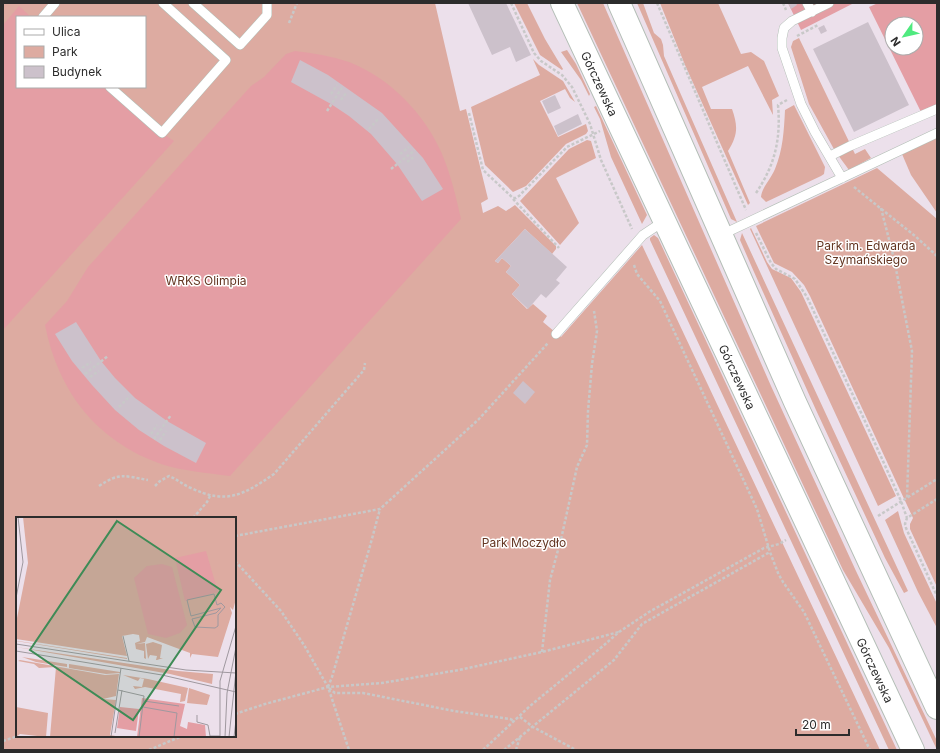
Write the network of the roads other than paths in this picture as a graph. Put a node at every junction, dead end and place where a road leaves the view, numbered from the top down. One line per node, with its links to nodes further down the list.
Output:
1 (55, 3): 10 (lane)
2 (163, 3): 11 (lane)
3 (193, 3): 4 (lane)
4 (267, 3)
5 (562, 3): 16 (main road, Górczewska)
6 (619, 3): 17 (main road)
7 (807, 3): 9 (lane)
8 (829, 3): 9 (lane)
9 (812, 12): 14 (lane)
10 (44, 16)
11 (111, 88)
12 (937, 109): 14 (lane)
13 (937, 133): 15 (lane)
14 (830, 156): 15 (lane)
15 (842, 178): 17 (lane)
16 (664, 221): 18 (lane); 20 (main road, Górczewska)
17 (721, 235): 19 (main road)
18 (556, 334)
19 (937, 708)
20 (913, 750)

